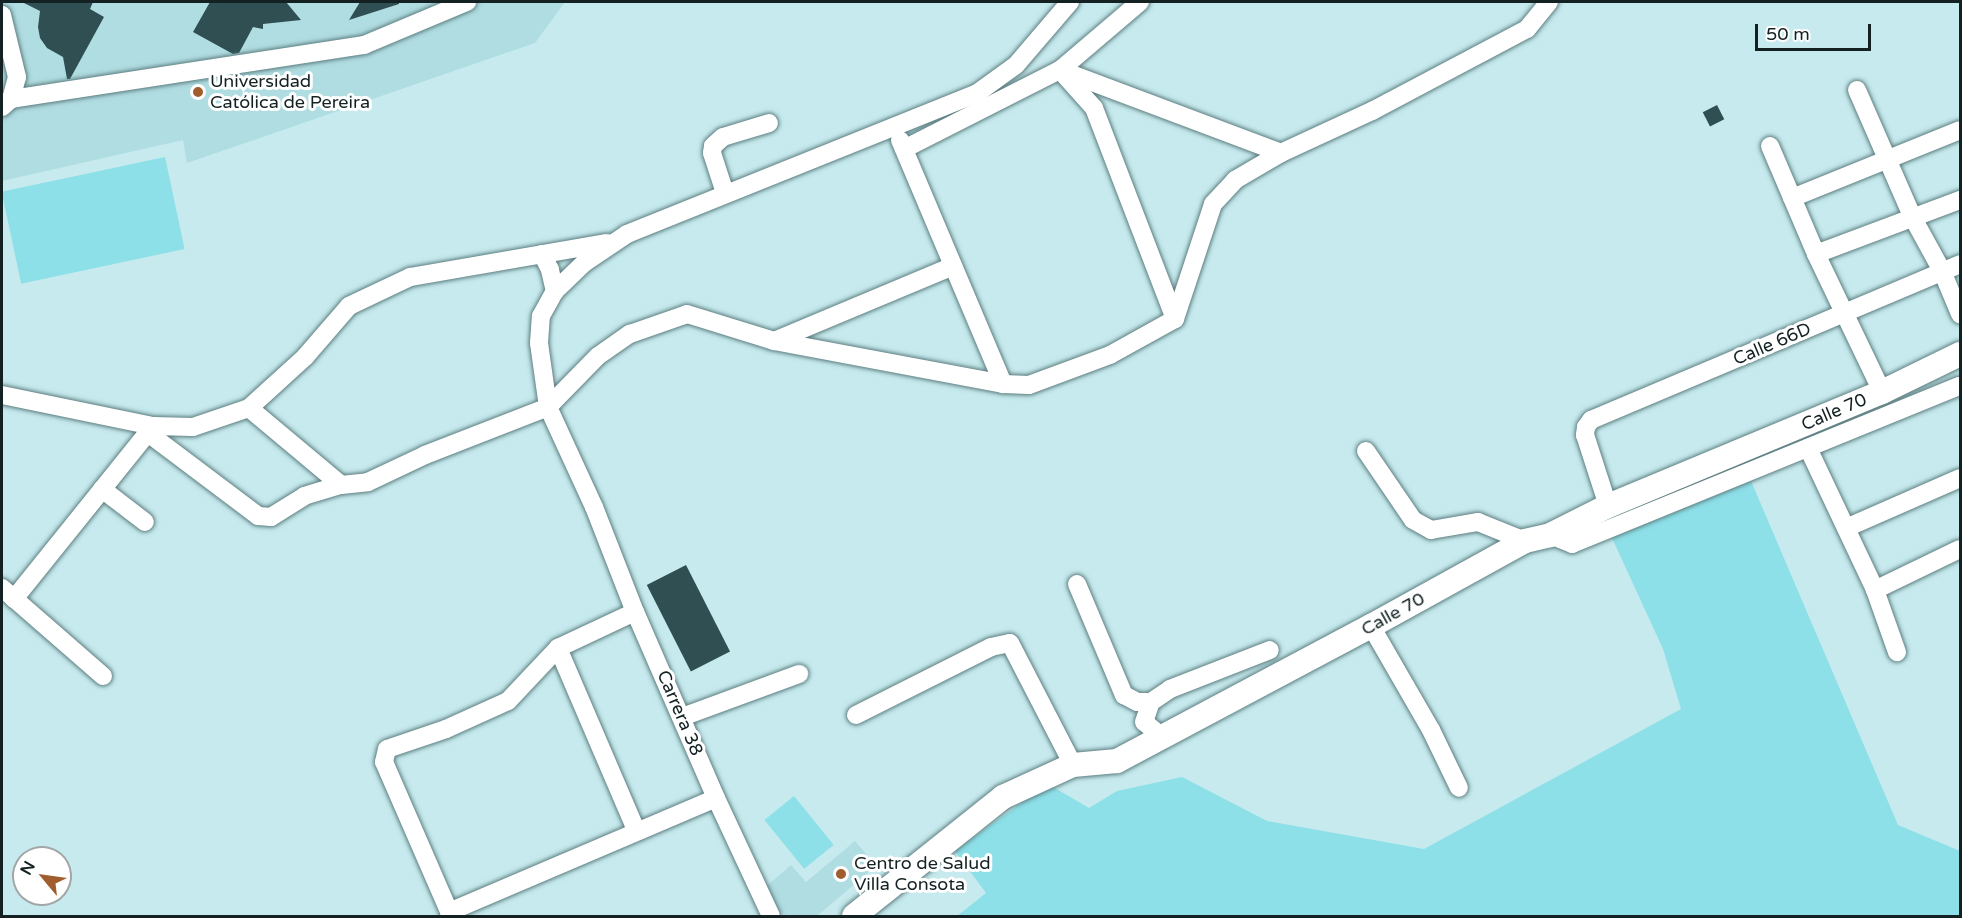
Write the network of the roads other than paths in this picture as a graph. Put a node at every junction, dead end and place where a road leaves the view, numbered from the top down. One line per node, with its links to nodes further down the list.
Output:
1 (467, 2): 8 (street)
2 (1070, 2): 10 (street)
3 (1140, 2): 6 (street)
4 (1549, 2): 14 (street)
5 (2, 15): 8 (street)
6 (1060, 70): 13 (street); 14 (street); 29 (street)
7 (1857, 90): 15 (street)
8 (6, 103)
9 (768, 123): 16 (street)
10 (895, 128): 13 (street); 16 (street)
11 (1960, 130): 15 (street)
12 (1770, 146): 17 (street)
13 (904, 149): 24 (street)
14 (1281, 153): 29 (street)
15 (1889, 161): 17 (street); 19 (street)
16 (725, 193): 20 (street)
17 (1792, 198): 21 (street)
18 (1960, 200): 19 (street)
19 (1913, 218): 21 (street); 25 (street)
20 (610, 243): 22 (street); 26 (street)
21 (1816, 254): 27 (street)
22 (542, 255): 26 (street); 37 (street)
23 (1960, 264): 25 (street, Calle 66D)
24 (952, 266): 30 (street); 32 (street)
25 (1942, 271): 27 (street, Calle 66D); 28 (street)
26 (555, 291): 36 (street, Carrera 38)
27 (1845, 313): 34 (street); 44 (street, Calle 66D)
28 (1960, 314)
29 (1175, 319): 32 (street)
30 (774, 341): 32 (street); 36 (street)
31 (1960, 354): 34 (main road, Calle 70)
32 (1003, 384)
33 (1960, 386): 39 (street)
34 (1882, 392): 44 (main road, Calle 70)
35 (2, 395): 38 (street)
36 (548, 407): 42 (street); 53 (street, Carrera 38)
37 (249, 408): 38 (street); 42 (street)
38 (151, 430): 42 (street); 43 (street)
39 (1808, 448): 46 (street); 47 (street)
40 (1366, 451): 48 (street)
41 (1960, 478): 46 (street)
42 (342, 485)
43 (102, 489): 45 (street); 52 (street)
44 (1608, 506): 47 (main road, Calle 70)
45 (145, 522)
46 (1846, 528): 51 (street)
47 (1550, 535): 48 (main road, Calle 70)
48 (1525, 541): 54 (main road, Calle 70)
49 (1960, 549): 51 (street)
50 (1077, 584): 60 (street)
51 (1875, 590): 57 (street)
52 (8, 593): 59 (street)
53 (635, 612): 55 (street); 62 (street, Carrera 38)
54 (1371, 626): 63 (main road, Calle 70); 65 (street)
55 (558, 648): 67 (street); 68 (street)
56 (1270, 650): 60 (street)
57 (1897, 652)
58 (798, 674): 62 (street)
59 (103, 676)
60 (1151, 702): 63 (street)
61 (856, 715): 64 (street)
62 (682, 717): 66 (street, Carrera 38)
63 (1162, 737): 64 (main road, Calle 70)
64 (1073, 765): 70 (main road, Calle 70)
65 (1459, 788)
66 (716, 798): 67 (street); 69 (street, Carrera 38)
67 (636, 830): 68 (street)
68 (450, 914)
69 (771, 916)
70 (854, 916)

